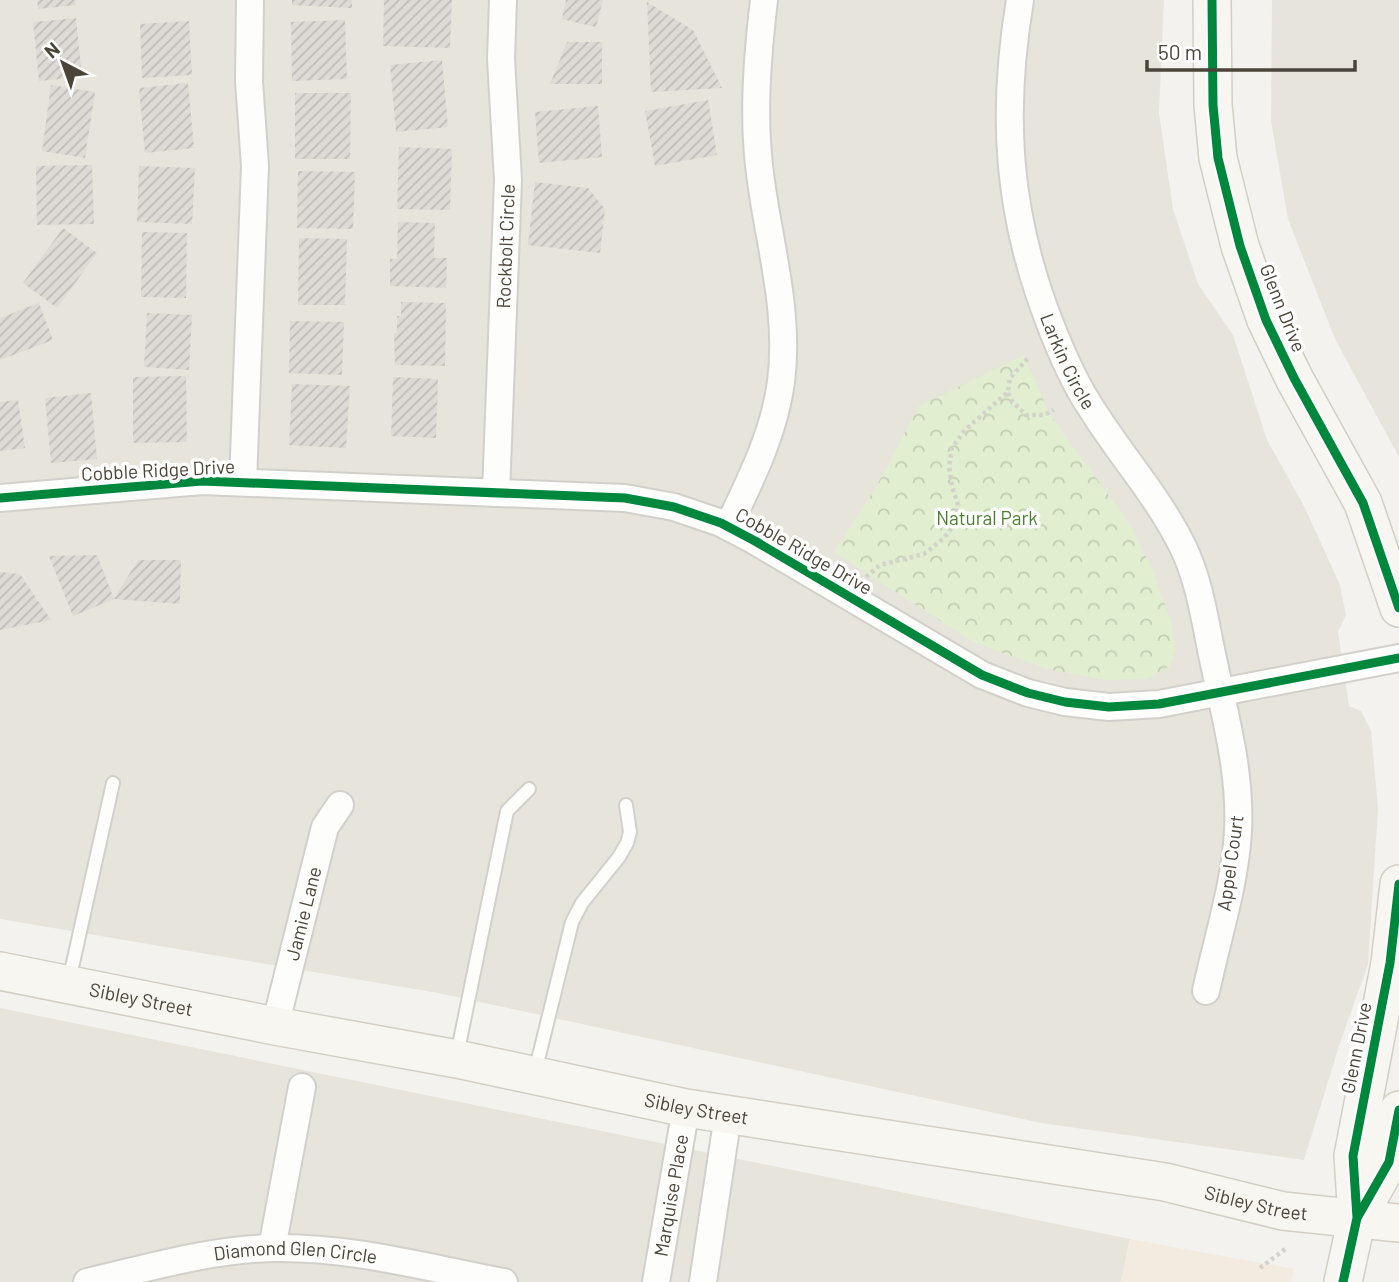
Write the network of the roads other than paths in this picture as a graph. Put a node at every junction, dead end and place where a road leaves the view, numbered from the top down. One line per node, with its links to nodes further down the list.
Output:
1 (250, 0): 6 (street)
2 (503, 0): 7 (street, Rockbolt Circle)
3 (764, 0): 9 (street)
4 (1020, 0): 12 (street, Larkin Circle)
5 (1212, 0): 10 (street, Glenn Drive)
6 (243, 482): 7 (street, Cobble Ridge Drive); 8 (street, Cobble Ridge Drive)
7 (496, 493): 9 (street, Cobble Ridge Drive)
8 (0, 498)
9 (728, 527): 12 (street, Cobble Ridge Drive)
10 (1399, 608)
11 (1399, 658): 12 (street, Cobble Ridge Drive)
12 (1220, 693): 20 (street, Appel Court)
13 (113, 783): 19 (lane)
14 (529, 789): 22 (lane)
15 (340, 805): 21 (street, Jamie Lane)
16 (626, 805): 23 (lane)
17 (1399, 884): 28 (street, Glenn Drive)
18 (0, 971): 19 (street, Sibley Street)
19 (68, 985): 21 (street, Sibley Street)
20 (1206, 991)
21 (275, 1026): 22 (street, Sibley Street)
22 (457, 1059): 23 (street, Sibley Street)
23 (534, 1076): 25 (street, Sibley Street)
24 (302, 1087): 30 (street)
25 (686, 1108): 27 (street, Sibley Street); 35 (street, Marquise Place)
26 (1399, 1110): 28 (street, Glenn Drive)
27 (728, 1115): 28 (street, Sibley Street); 36 (street)
28 (1357, 1218): 29 (street, Sibley Street); 37 (street, Glenn Drive)
29 (1399, 1223)
30 (272, 1248): 31 (street, Diamond Glen Circle); 32 (street, Diamond Glen Circle)
31 (397, 1273): 34 (street, Diamond Glen Circle)
32 (114, 1279): 33 (street, Diamond Glen Circle)
33 (87, 1282)
34 (504, 1282)
35 (656, 1282)
36 (703, 1282)
37 (1343, 1282)

